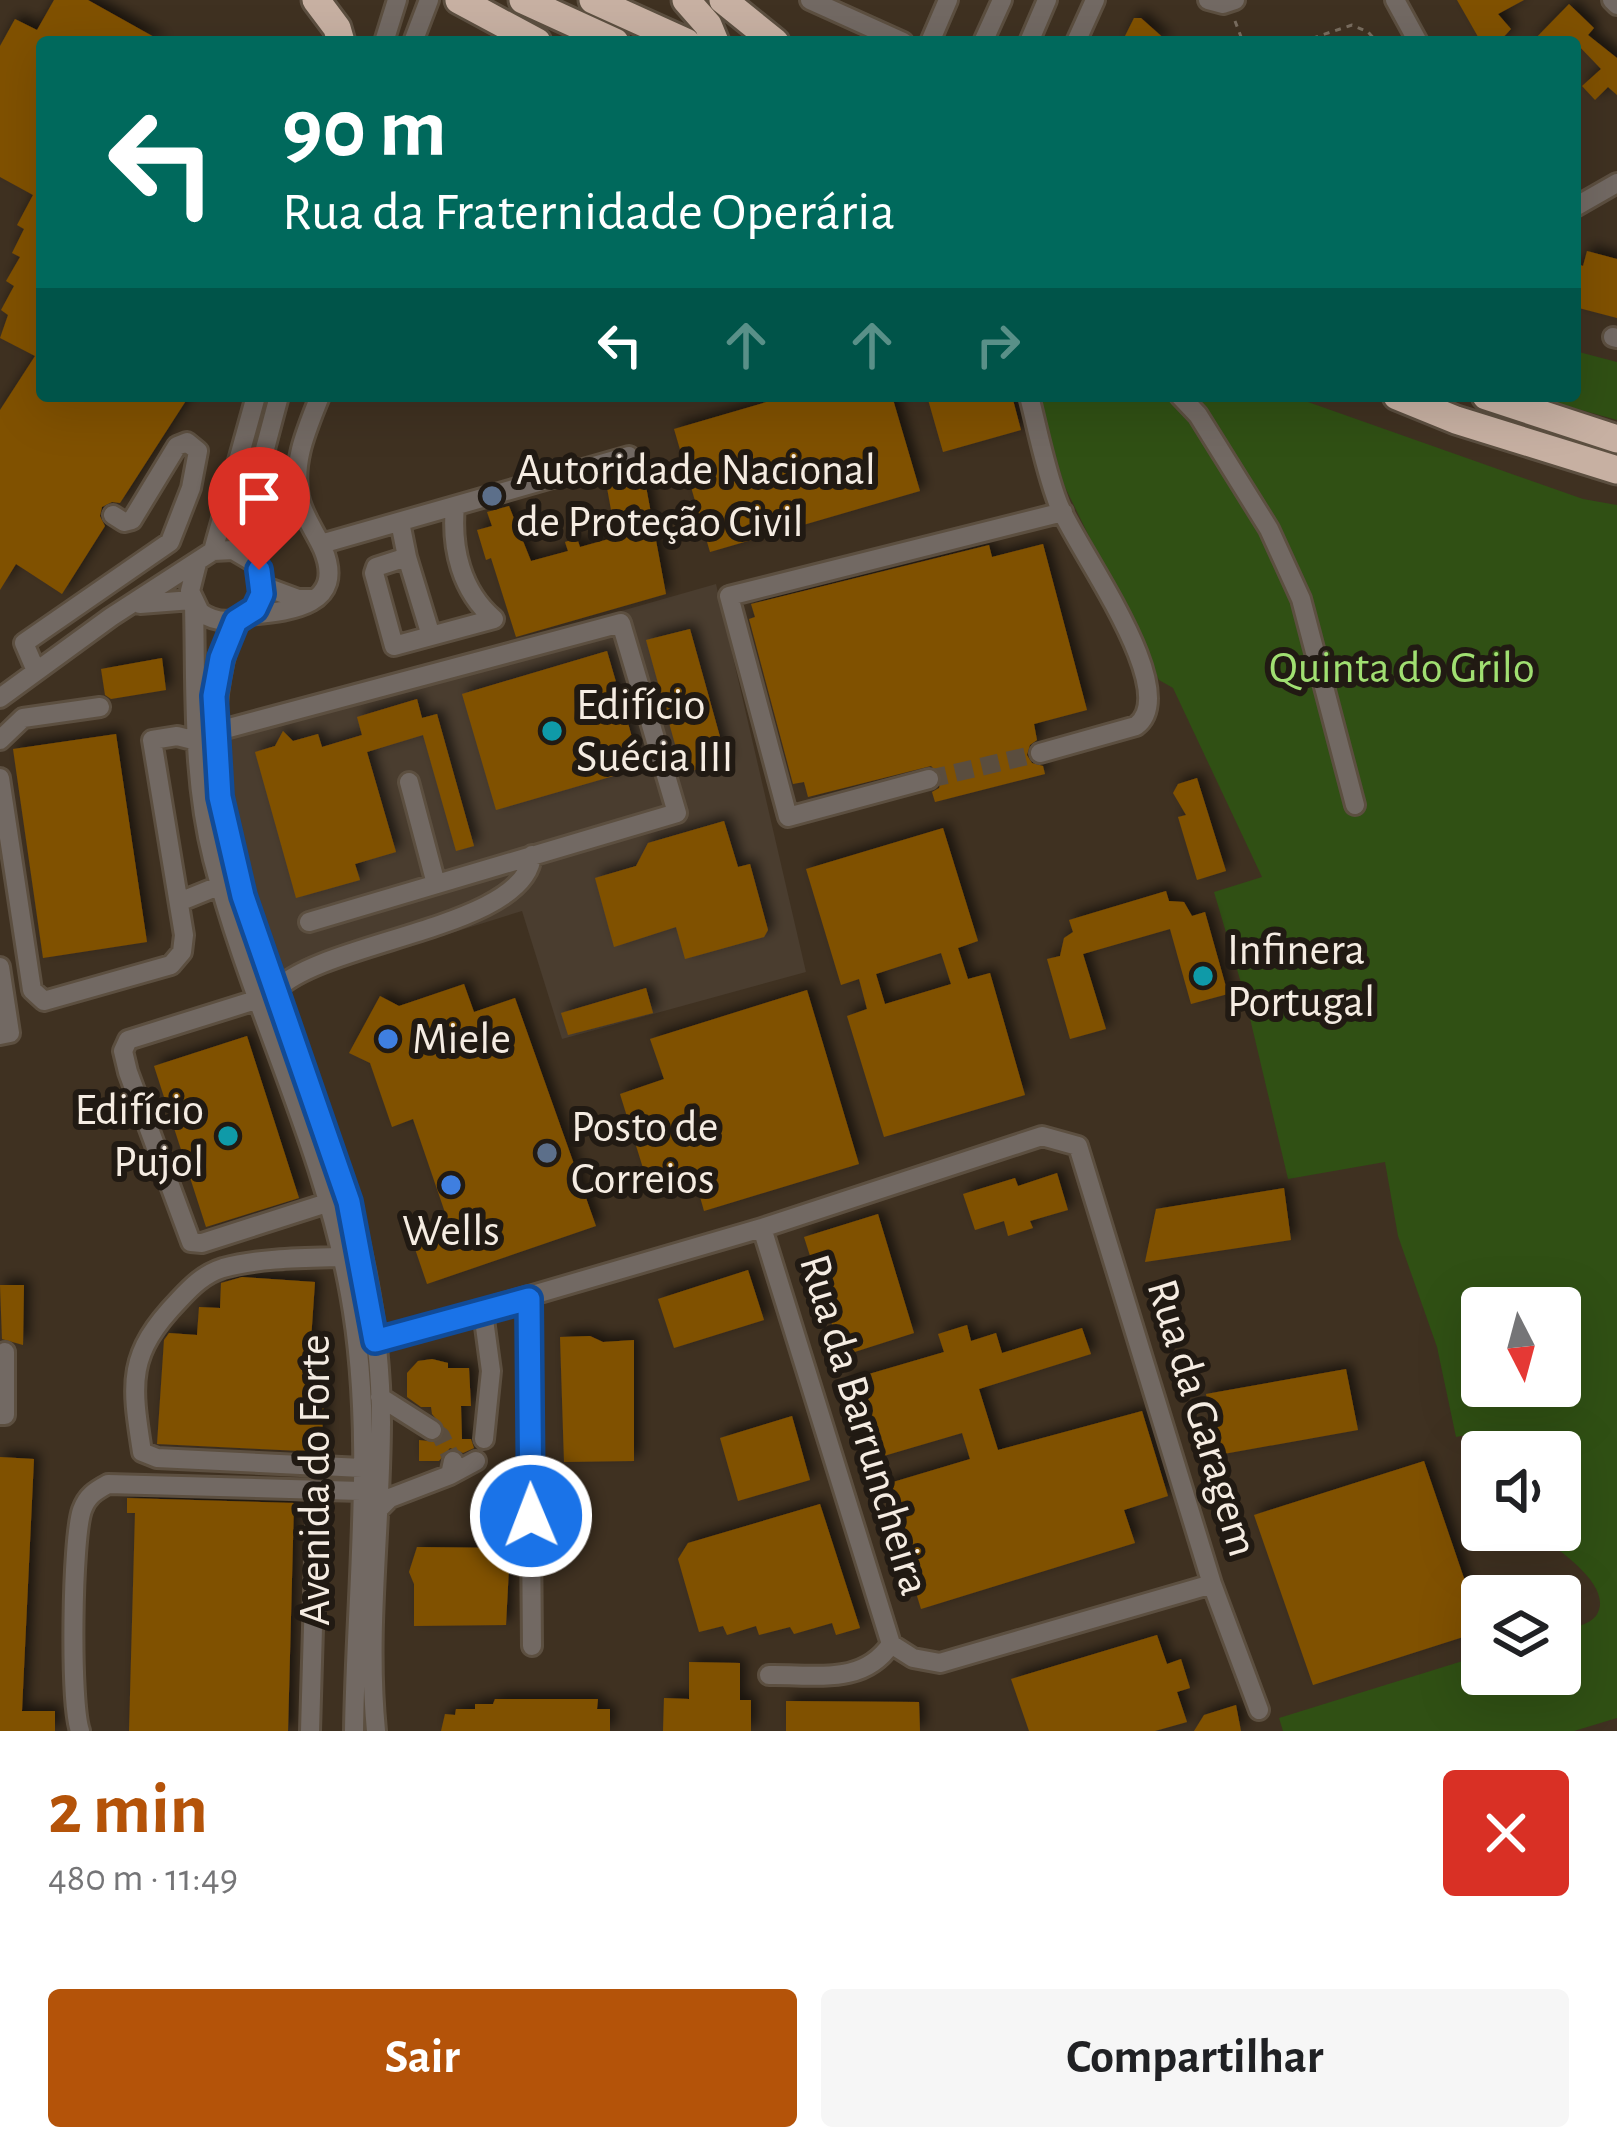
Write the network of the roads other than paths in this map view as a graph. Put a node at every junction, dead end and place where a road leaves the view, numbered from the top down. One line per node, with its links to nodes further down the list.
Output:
1 (316, 0): 17 (highway)
2 (397, 0): 18 (street)
3 (429, 0): 19 (street)
4 (523, 0): 21 (highway)
5 (592, 0): 22 (highway)
6 (686, 0): 23 (highway)
7 (723, 0): 24 (highway)
8 (810, 0): 25 (street)
9 (948, 0): 26 (street)
10 (1002, 0): 27 (street)
11 (1047, 0): 28 (street)
12 (1095, 0): 29 (street)
13 (1208, 0): 16 (street)
14 (1395, 0): 30 (street)
15 (466, 3): 20 (highway)
16 (1234, 8)
17 (340, 36)
18 (386, 36)
19 (415, 36)
20 (526, 36)
21 (602, 36)
22 (673, 36)
23 (713, 36)
24 (768, 36)
25 (890, 36)
26 (933, 36)
27 (986, 36)
28 (1032, 36)
29 (1079, 36)
30 (1415, 36)
31 (1617, 183): 32 (street)
32 (1581, 204)
33 (254, 402): 49 (street, Avenida do Forte)
34 (277, 402): 48 (street)
35 (318, 402): 47 (street)
36 (1031, 402): 44 (street)
37 (1186, 402): 66 (street)
38 (1410, 402): 42 (highway)
39 (1504, 402): 40 (highway)
40 (1617, 440)
41 (629, 456): 43 (street)
42 (1617, 470)
43 (454, 506): 46 (street); 56 (street)
44 (1063, 512): 62 (street); 64 (street)
45 (113, 515): 57 (street)
46 (400, 521): 47 (street); 50 (street)
47 (321, 544): 52 (street)
48 (242, 553): 49 (street); 51 (street)
49 (205, 557): 53 (street, Avenida do Forte); 54 (street)
50 (407, 557): 56 (street); 56 (street)
51 (263, 586): 52 (street); 55 (street, Avenida do Forte)
52 (316, 598): 55 (street)
53 (193, 602): 54 (street); 55 (street); 60 (street, Avenida do Forte)
54 (135, 604): 57 (street)
55 (242, 618): 60 (street, Avenida do Forte)
56 (431, 636)
57 (36, 671): 58 (street)
58 (0, 698)
59 (100, 707): 61 (street)
60 (205, 736): 67 (street); 69 (street, Avenida do Forte); 70 (street); 73 (street, Avenida do Forte)
61 (0, 740)
62 (1040, 753)
63 (0, 778): 70 (street)
64 (929, 778)
65 (410, 782): 68 (street)
66 (1355, 805)
67 (532, 855): 68 (street); 73 (street)
68 (436, 884): 71 (street)
69 (220, 885): 70 (street); 73 (street, Avenida do Forte)
70 (178, 902)
71 (309, 922)
72 (0, 967): 74 (street)
73 (268, 994): 75 (street, Avenida do Forte); 75 (street); 80 (street, Avenida do Forte)
74 (0, 1035)
75 (330, 1202): 77 (street, Avenida do Forte)
76 (762, 1228): 78 (street); 91 (street, Rua da Garagem); 92 (street, Rua da Barruncheira)
77 (342, 1257): 87 (street, Avenida do Forte); 87 (street)
78 (529, 1299): 79 (street); 93 (street)
79 (483, 1312): 80 (street); 85 (street)
80 (375, 1341): 82 (street, Avenida do Forte)
81 (5, 1352): 83 (street)
82 (380, 1397): 84 (street); 90 (street, Avenida do Forte)
83 (0, 1415)
84 (432, 1430)
85 (484, 1438)
86 (476, 1460): 90 (street)
87 (362, 1468): 89 (street, Avenida do Forte)
88 (316, 1490): 89 (street); 96 (street); 97 (street)
89 (361, 1491): 98 (street, Avenida do Forte)
90 (379, 1509): 99 (street, Avenida do Forte)
91 (1212, 1584): 92 (street); 95 (street, Rua da Garagem)
92 (891, 1644): 94 (street)
93 (532, 1646)
94 (770, 1675)
95 (1259, 1710)
96 (80, 1731)
97 (310, 1731)
98 (354, 1731)
99 (376, 1731)

